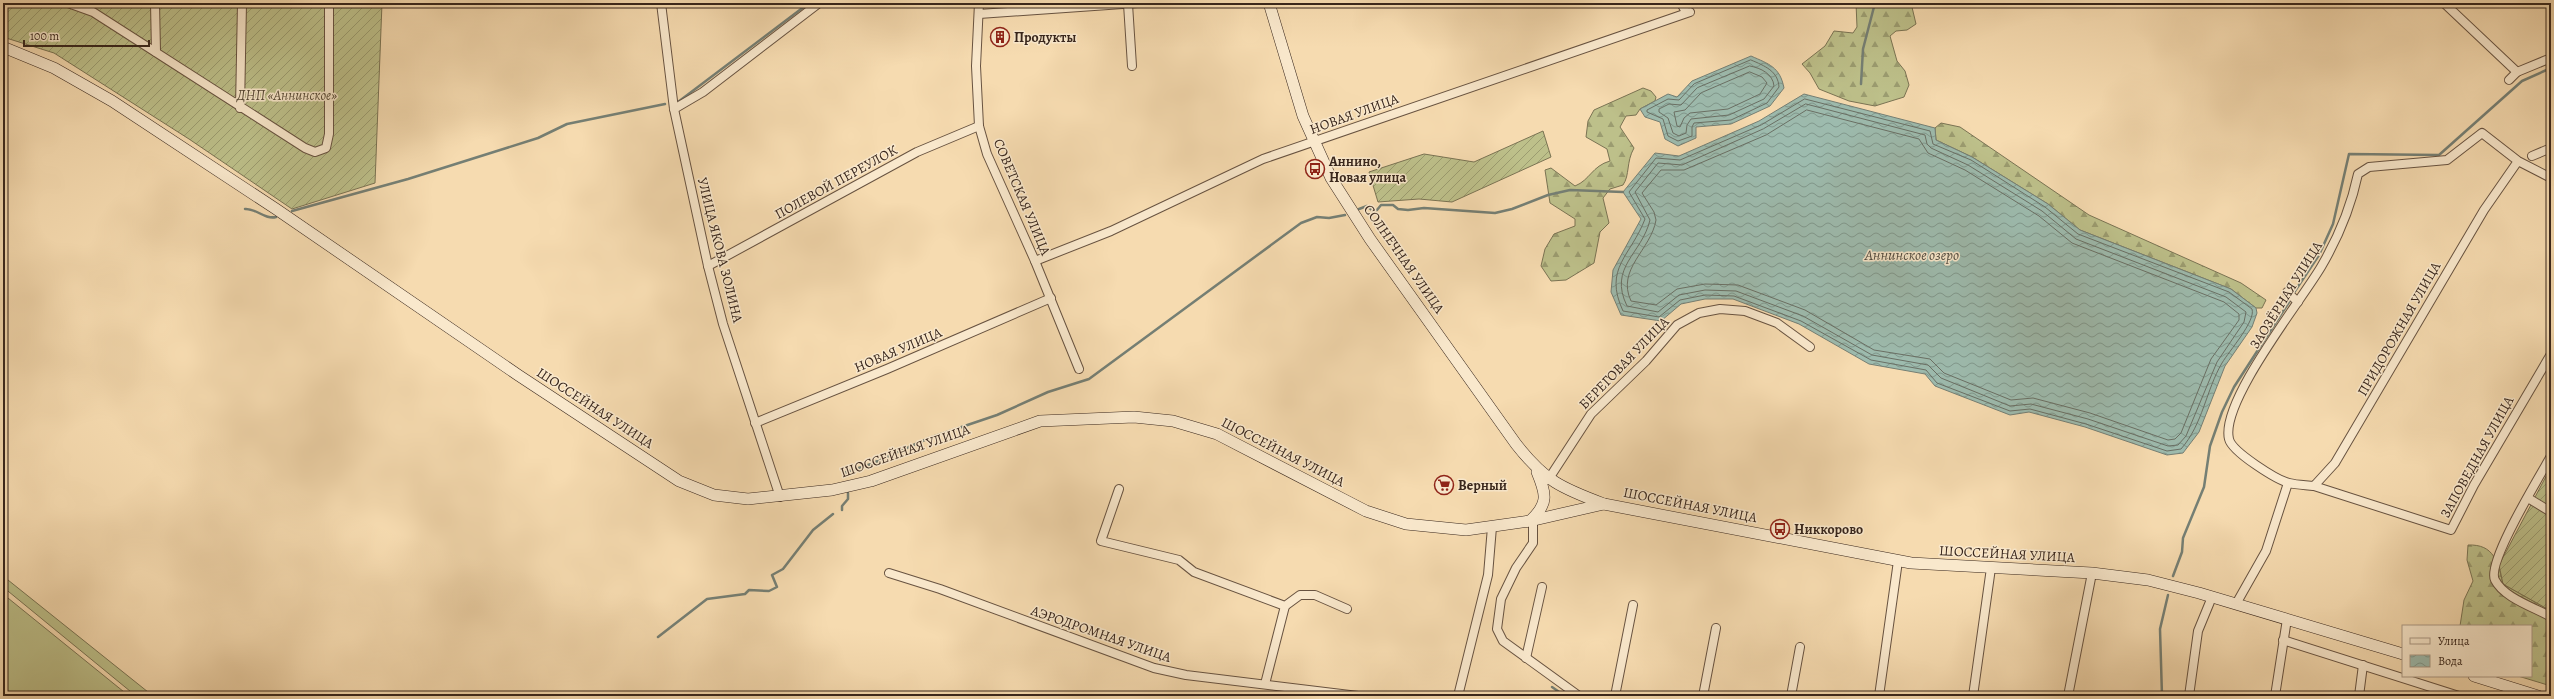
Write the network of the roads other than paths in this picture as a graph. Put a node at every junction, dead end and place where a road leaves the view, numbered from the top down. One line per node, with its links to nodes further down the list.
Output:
1 (68, 3): 15 (street)
2 (155, 3): 15 (street)
3 (242, 3): 20 (street)
4 (329, 3): 20 (street)
5 (661, 3): 21 (street, УЛИЦА ЯКОВА ЗОЛИНА)
6 (819, 3): 21 (street)
7 (979, 3): 13 (street, СОВЕТСКАЯ УЛИЦА)
8 (1137, 3): 12 (street)
9 (1269, 3): 23 (main road, СОЛНЕЧНАЯ УЛИЦА)
10 (1681, 3): 23 (street, НОВАЯ УЛИЦА)
11 (2444, 3): 18 (street)
12 (1128, 4): 13 (street); 17 (street)
13 (979, 14): 22 (street, СОВЕТСКАЯ УЛИЦА)
14 (3, 47): 43 (main road, ШОССЕЙНАЯ УЛИЦА)
15 (156, 52): 20 (street)
16 (2551, 58): 18 (street)
17 (1132, 66)
18 (2518, 72): 19 (street)
19 (2509, 80)
20 (240, 108)
21 (674, 109): 29 (street, УЛИЦА ЯКОВА ЗОЛИНА)
22 (979, 126): 28 (street, СОВЕТСКАЯ УЛИЦА); 29 (street, ПОЛЕВОЙ ПЕРЕУЛОК)
23 (1314, 143): 28 (street, НОВАЯ УЛИЦА); 38 (main road, СОЛНЕЧНАЯ УЛИЦА)
24 (2551, 148): 25 (street)
25 (2532, 156)
26 (2518, 161): 27 (street); 32 (street, ЗАОЗЁРНАЯ УЛИЦА); 41 (street, ПРИДОРОЖНАЯ УЛИЦА)
27 (2551, 178)
28 (1036, 261): 31 (street, СОВЕТСКАЯ УЛИЦА)
29 (708, 266): 36 (street, УЛИЦА ЯКОВА ЗОЛИНА)
30 (2287, 292): 32 (street)
31 (1051, 298): 35 (street, СОВЕТСКАЯ УЛИЦА); 36 (street, НОВАЯ УЛИЦА)
32 (2297, 302): 40 (street, ЗАОЗЁРНАЯ УЛИЦА)
33 (1810, 347): 39 (street, БЕРЕГОВАЯ УЛИЦА)
34 (2551, 354): 41 (street, ЗАПОВЕДНАЯ УЛИЦА)
35 (1079, 369)
36 (755, 423): 43 (street, УЛИЦА ЯКОВА ЗОЛИНА)
37 (2551, 456): 44 (street)
38 (1535, 468): 39 (main road); 47 (main road)
39 (1548, 480): 45 (main road)
40 (2288, 483): 41 (street); 56 (street)
41 (2314, 486)
42 (1119, 489): 57 (street)
43 (780, 497): 48 (main road, ШОССЕЙНАЯ УЛИЦА)
44 (2528, 498): 46 (street); 59 (street)
45 (1604, 504): 47 (main road, ШОССЕЙНАЯ УЛИЦА); 49 (main road, ШОССЕЙНАЯ УЛИЦА)
46 (2551, 512)
47 (1532, 521): 48 (main road, ШОССЕЙНАЯ УЛИЦА); 65 (street)
48 (1492, 527): 71 (street)
49 (1898, 561): 50 (main road, ШОССЕЙНАЯ УЛИЦА); 76 (street)
50 (1991, 568): 51 (main road, ШОССЕЙНАЯ УЛИЦА); 77 (street)
51 (2092, 573): 54 (main road, ШОССЕЙНАЯ УЛИЦА); 78 (street)
52 (889, 574): 68 (street, АЭРОДРОМНАЯ УЛИЦА)
53 (1542, 587): 65 (street)
54 (2212, 597): 56 (main road, ШОССЕЙНАЯ УЛИЦА); 79 (street)
55 (1633, 604): 73 (street)
56 (2236, 604): 60 (main road, ШОССЕЙНАЯ УЛИЦА)
57 (1285, 606): 58 (street); 68 (street)
58 (1346, 609)
59 (2551, 617)
60 (2287, 619): 62 (street); 64 (main road, ШОССЕЙНАЯ УЛИЦА)
61 (1716, 628): 74 (street)
62 (2283, 640): 66 (street); 80 (street)
63 (1800, 647): 75 (street)
64 (2402, 654)
65 (1526, 658): 72 (street)
66 (2362, 665): 69 (street); 81 (street)
67 (2477, 677): 83 (main road)
68 (1265, 684): 70 (street, АЭРОДРОМНАЯ УЛИЦА)
69 (2446, 694): 82 (street)
70 (1358, 696)
71 (1458, 696)
72 (1579, 696)
73 (1615, 696)
74 (1703, 696)
75 (1791, 696)
76 (1879, 696)
77 (1973, 696)
78 (2068, 696)
79 (2189, 696)
80 (2275, 696)
81 (2359, 696)
82 (2459, 696)
83 (2538, 696)

